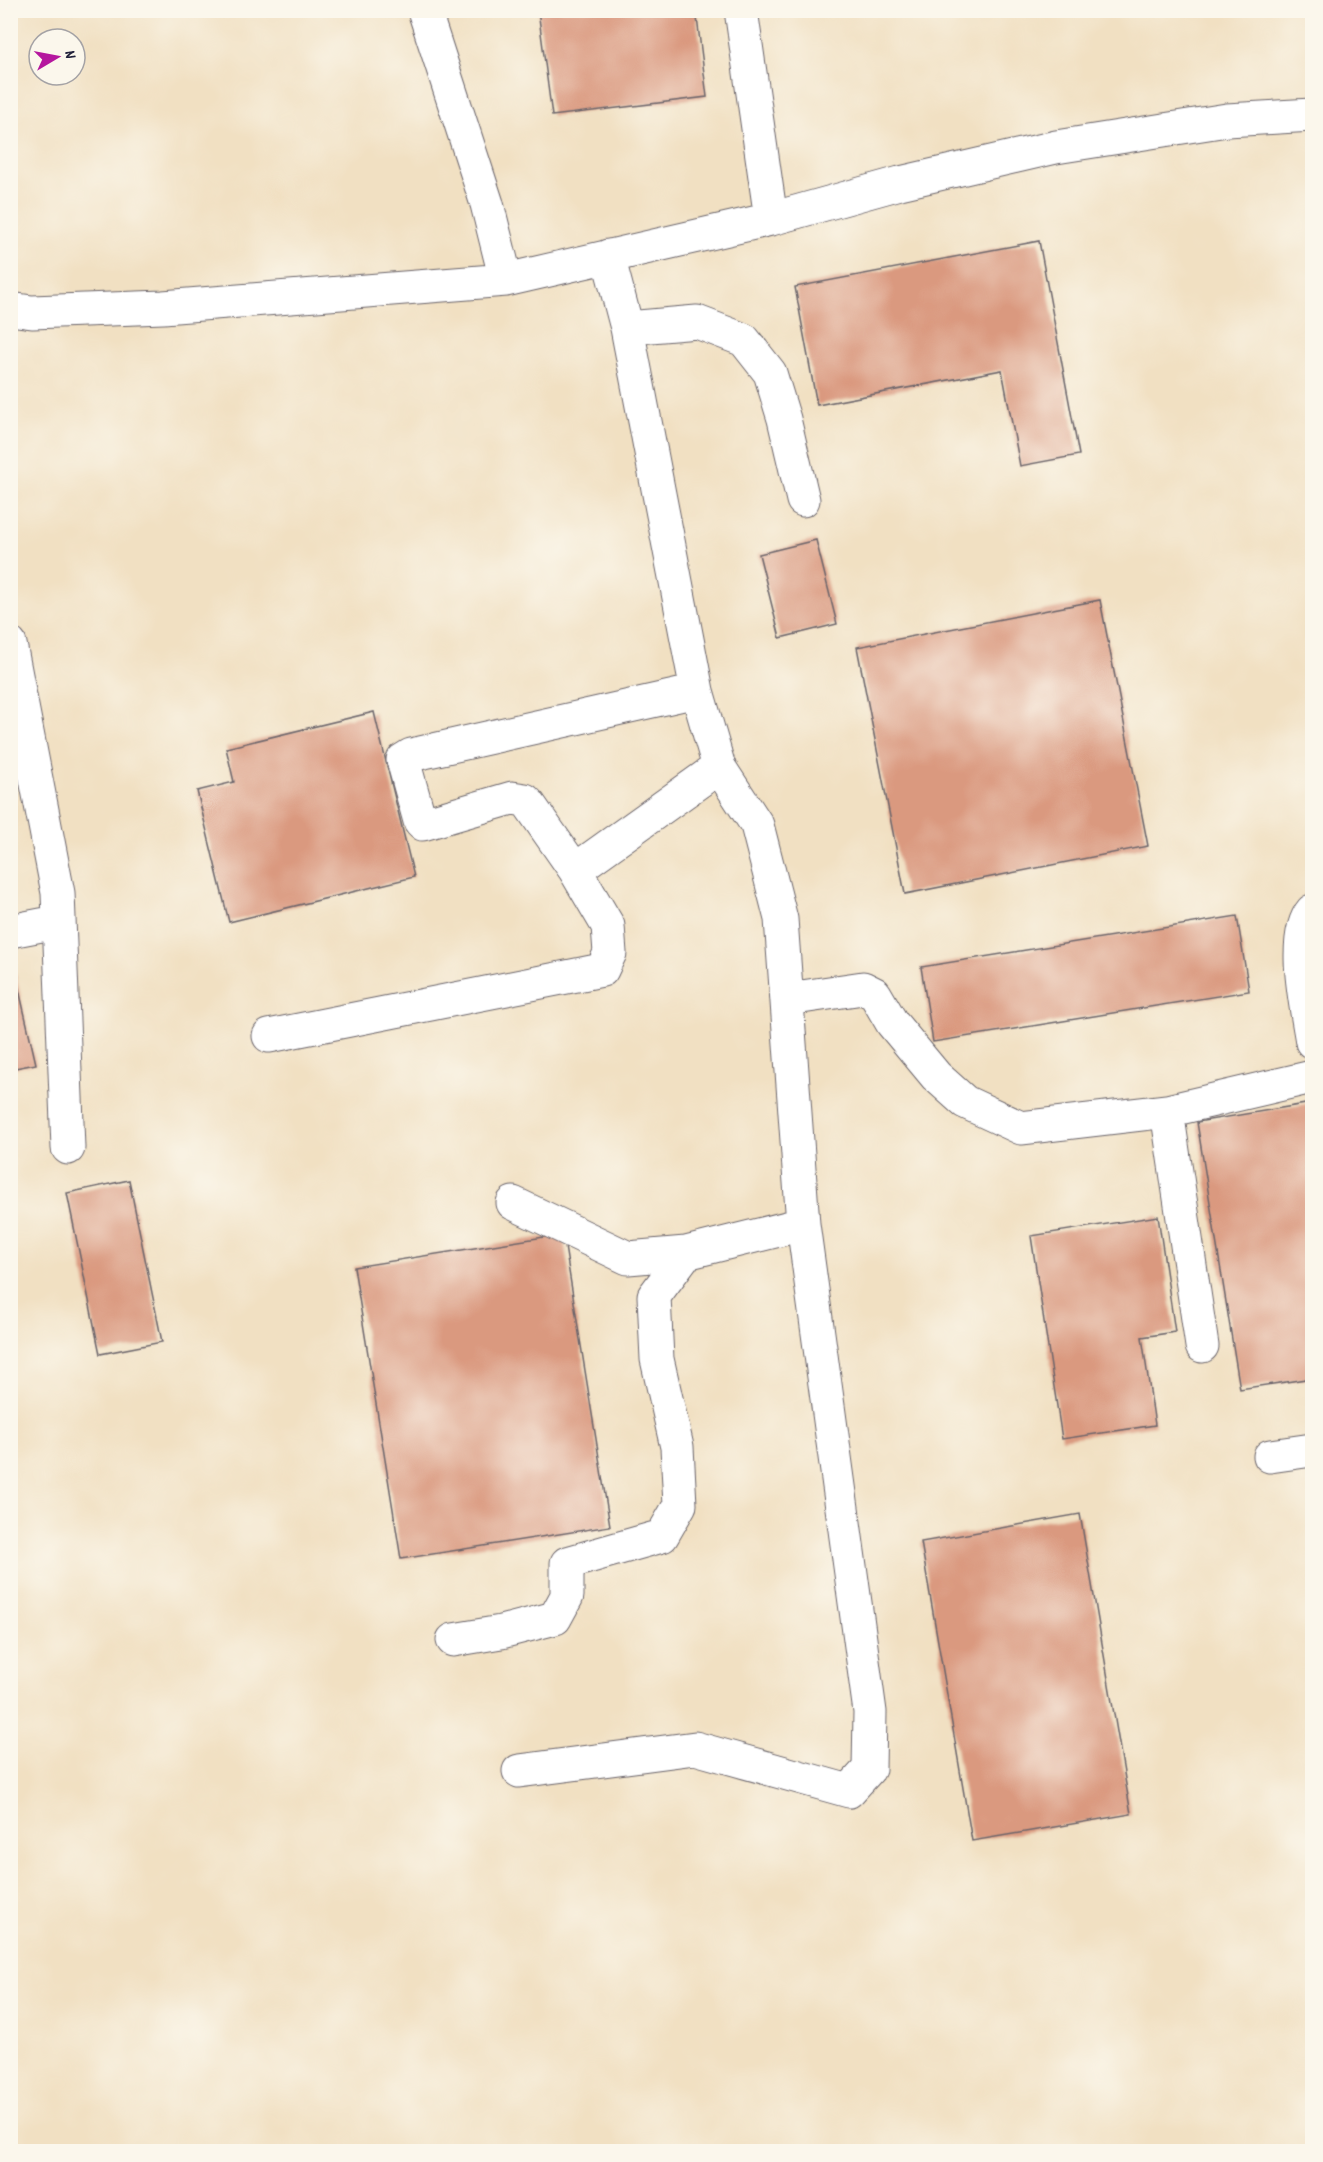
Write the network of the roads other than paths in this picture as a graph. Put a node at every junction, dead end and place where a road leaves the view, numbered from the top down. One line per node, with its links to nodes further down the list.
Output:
1 (424, 10): 6 (street)
2 (741, 10): 4 (street)
3 (1312, 115): 4 (street)
4 (771, 219): 5 (street)
5 (608, 256): 6 (street); 8 (street)
6 (506, 279): 7 (street)
7 (10, 309)
8 (627, 328): 9 (street); 11 (street)
9 (803, 500)
10 (10, 644): 15 (street)
11 (697, 691): 12 (street); 13 (street)
12 (719, 766): 13 (street); 17 (street)
13 (575, 870): 18 (street)
14 (1312, 911): 19 (street)
15 (57, 922): 16 (street); 22 (street)
16 (10, 931)
17 (788, 999): 21 (street); 24 (street)
18 (269, 1036)
19 (1312, 1042)
20 (1312, 1077): 21 (street)
21 (1167, 1111): 26 (street)
22 (68, 1148)
23 (513, 1203): 25 (street)
24 (803, 1224): 25 (street); 30 (street)
25 (686, 1253): 29 (street)
26 (1202, 1346)
27 (1312, 1450): 28 (street)
28 (1270, 1456)
29 (453, 1640)
30 (519, 1771)

